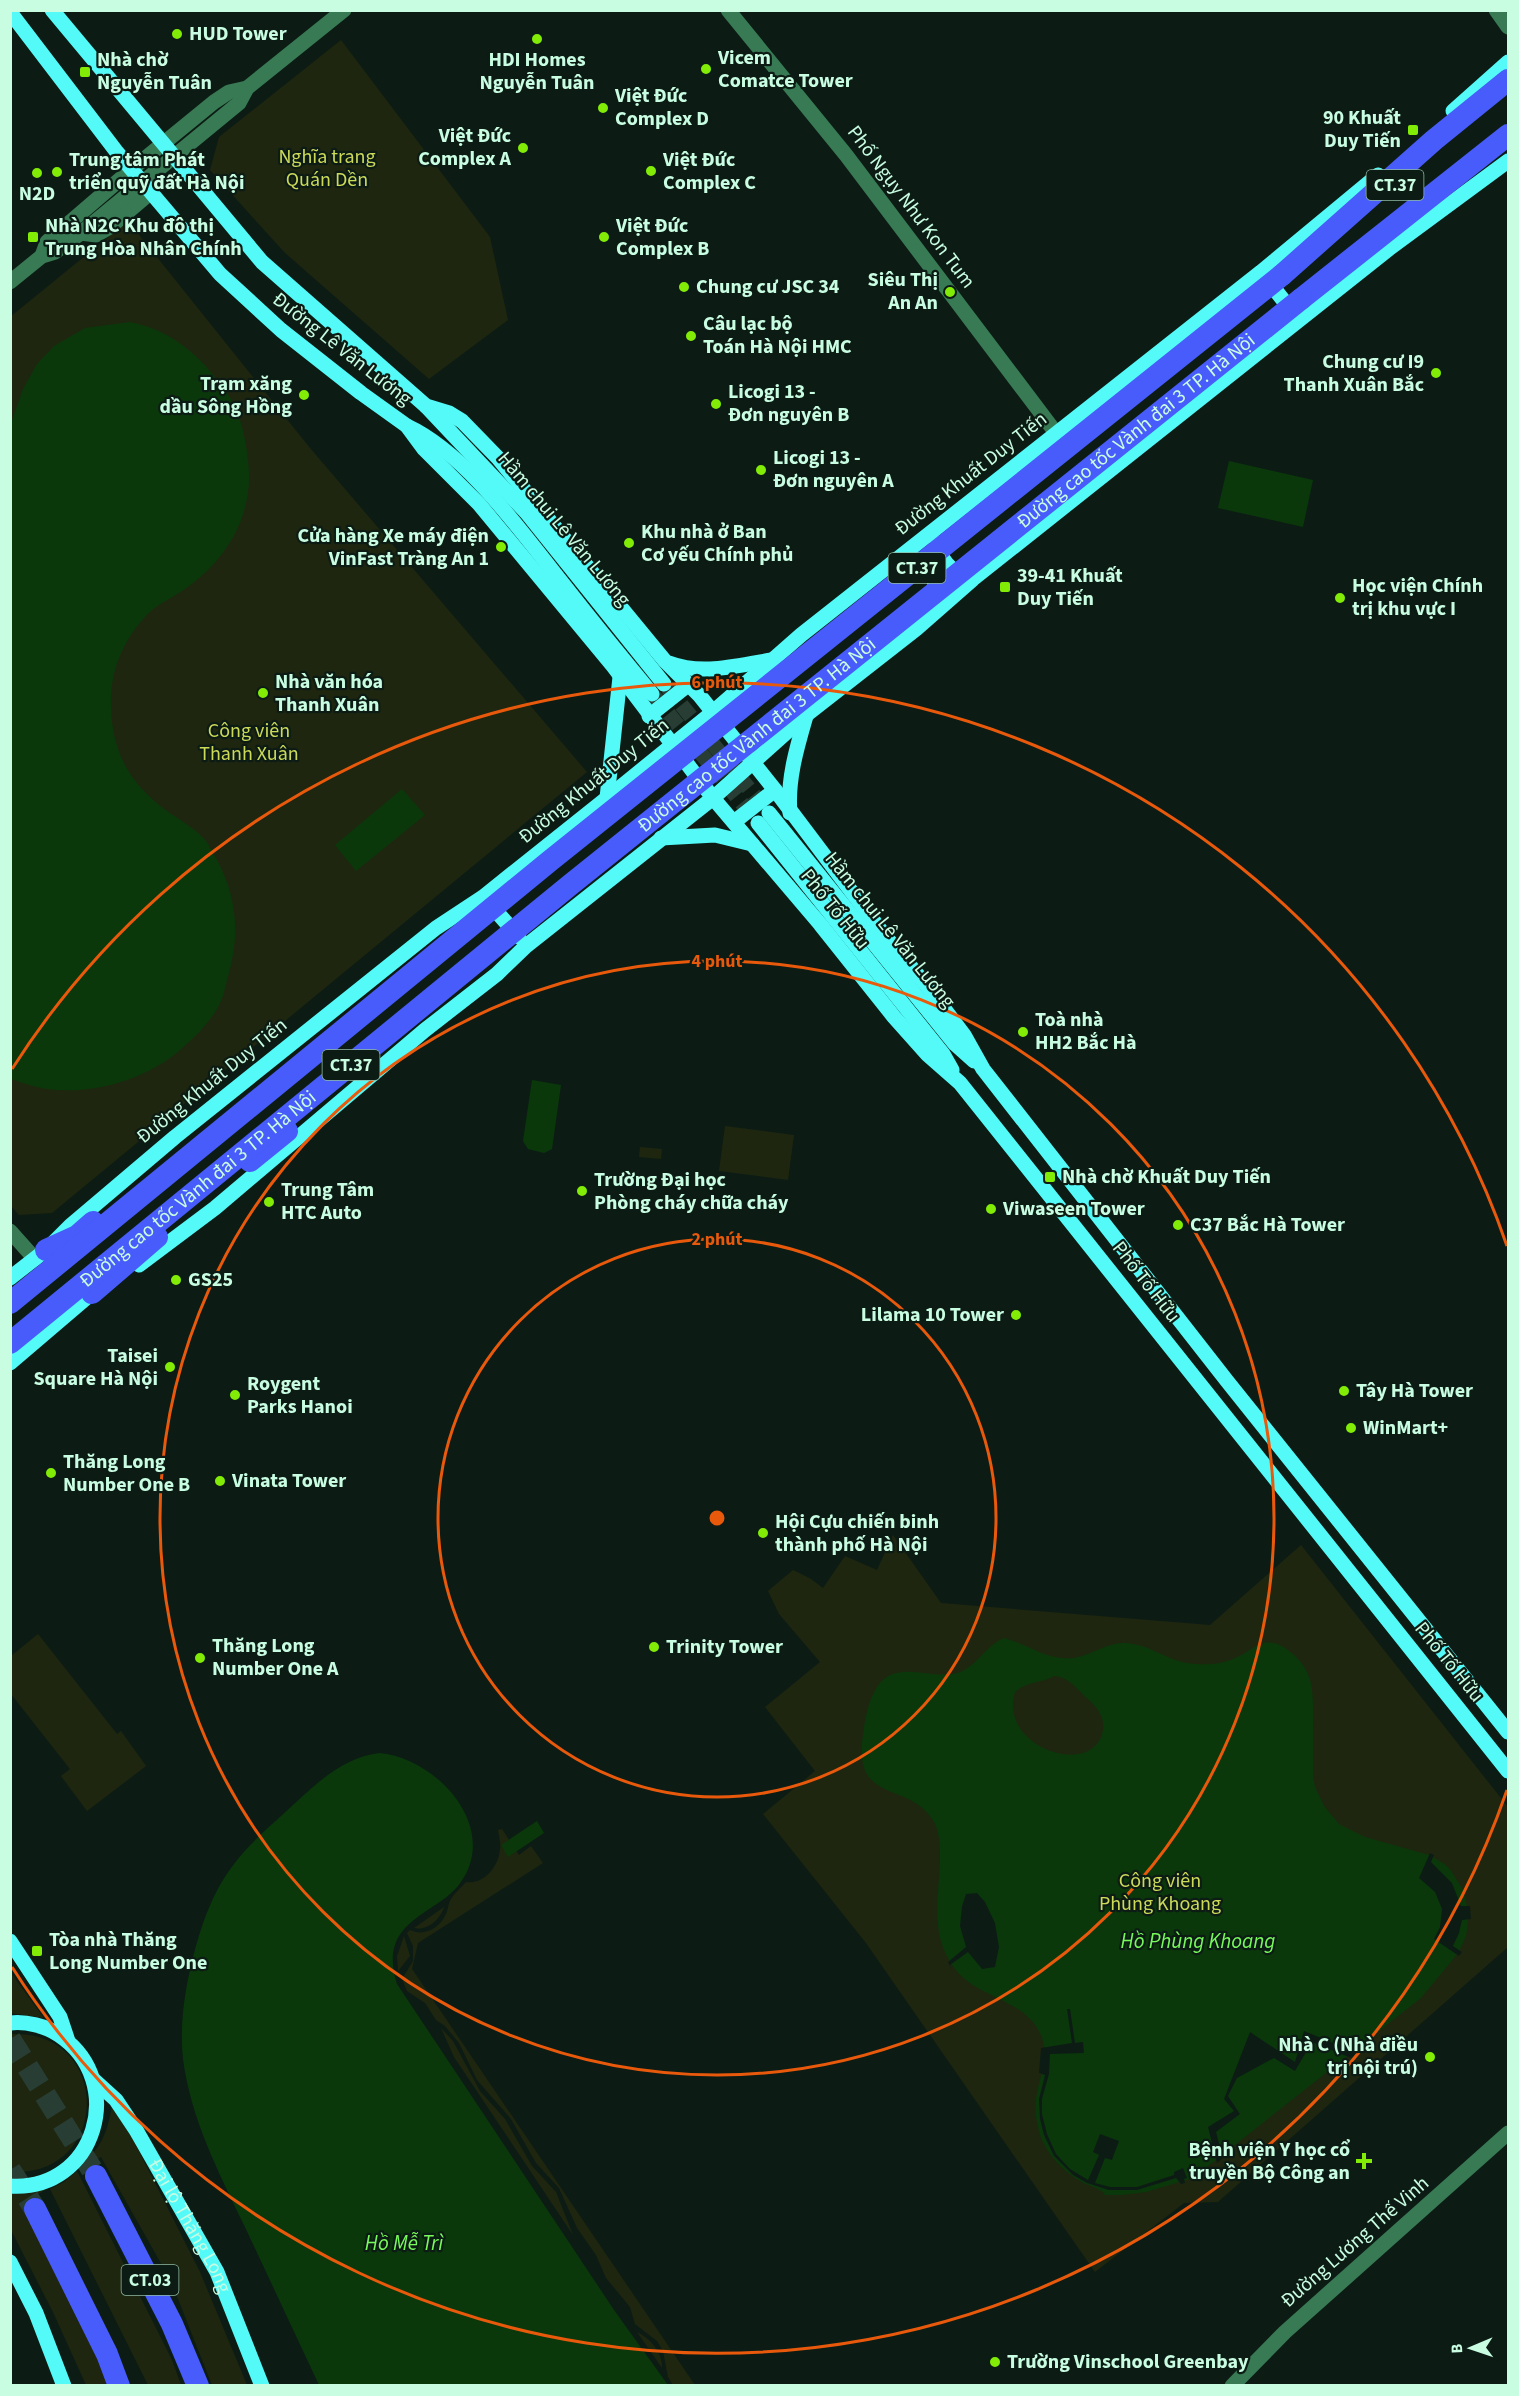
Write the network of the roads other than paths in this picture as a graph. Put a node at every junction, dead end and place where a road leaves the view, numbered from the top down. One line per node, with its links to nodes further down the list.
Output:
1 (52, 10): 14 (main road, Đường Lê Văn Lương)
2 (344, 10): 9 (street)
3 (728, 10): 29 (street, Phố Ngụy Như Kon Tum)
4 (1496, 10): 6 (street)
5 (10, 12): 18 (main road, Đường Lê Văn Lương)
6 (1509, 27)
7 (1509, 62): 24 (main road, Đường Khuất Duy Tiến)
8 (1509, 80): 24 (highway)
9 (247, 88): 11 (street); 13 (street)
10 (1509, 95): 24 (highway, Đường cao tốc Vành đai 3 TP. Hà Nội / CT.37)
11 (184, 126): 13 (street); 14 (street)
12 (1509, 135): 26 (highway, Đường cao tốc Vành đai 3 TP. Hà Nội / CT.37)
13 (195, 139): 16 (street)
14 (163, 142): 16 (main road, Đường Lê Văn Lương); 18 (street)
15 (1509, 147): 26 (highway)
16 (174, 156): 20 (street); 27 (main road, Đường Lê Văn Lương)
17 (1509, 161): 26 (main road)
18 (132, 169): 19 (street); 20 (main road, Đường Lê Văn Lương)
19 (118, 181): 21 (street); 23 (street)
20 (146, 188): 21 (street); 22 (street); 28 (main road, Đường Lê Văn Lương)
21 (128, 194): 22 (street)
22 (81, 233): 23 (street)
23 (42, 256): 25 (street)
24 (1272, 274): 26 (main road); 29 (main road, Đường Khuất Duy Tiến); 53 (highway, Đường cao tốc Vành đai 3 TP. Hà Nội / CT.37, bridge)
25 (10, 282)
26 (1300, 310): 32 (main road); 45 (highway, Đường cao tốc Vành đai 3 TP. Hà Nội / CT.37, bridge)
27 (426, 406): 35 (main road, Đường Lê Văn Lương); 37 (main road, Hầm chui Lê Văn Lương)
28 (407, 426): 36 (main road, Đường Lê Văn Lương); 39 (main road, Hầm chui Lê Văn Lương)
29 (1056, 433): 30 (main road, Đường Khuất Duy Tiến)
30 (936, 528): 31 (main road, Đường Khuất Duy Tiến); 32 (main road)
31 (905, 554): 33 (main road); 34 (main road, Đường Khuất Duy Tiến)
32 (973, 579): 33 (main road)
33 (944, 606): 41 (main road)
34 (775, 659): 35 (main road); 40 (main road, Đường Khuất Duy Tiến)
35 (665, 661): 38 (main road, Đường Lê Văn Lương)
36 (620, 677): 42 (main road, Đường Lê Văn Lương); 47 (main road)
37 (664, 684)
38 (688, 685): 40 (main road, Đường Lê Văn Lương); 42 (main road)
39 (652, 694)
40 (713, 712): 43 (main road, Đường Khuất Duy Tiến); 44 (main road, Phố Tố Hữu)
41 (806, 715): 44 (main road); 49 (main road)
42 (649, 716): 43 (main road, Đường Lê Văn Lương)
43 (672, 745): 47 (main road, Đường Khuất Duy Tiến); 48 (main road, Phố Tố Hữu)
44 (753, 762): 46 (main road, Phố Tố Hữu); 48 (main road)
45 (691, 788): 61 (highway, bridge); 63 (highway, Đường cao tốc Vành đai 3 TP. Hà Nội / CT.37, bridge)
46 (775, 790): 49 (main road, Phố Tố Hữu); 50 (main road)
47 (608, 798): 54 (main road, Đường Khuất Duy Tiến)
48 (713, 798): 50 (main road, Phố Tố Hữu); 51 (main road)
49 (790, 813): 56 (main road, Phố Tố Hữu)
50 (734, 822): 52 (main road, Phố Tố Hữu)
51 (661, 838): 52 (main road); 55 (main road)
52 (754, 844): 57 (main road, Phố Tố Hữu)
53 (551, 860): 59 (highway, bridge); 62 (highway, Đường cao tốc Vành đai 3 TP. Hà Nội / CT.37, bridge)
54 (483, 897): 55 (main road); 59 (main road, Đường Khuất Duy Tiến)
55 (526, 946): 61 (main road)
56 (983, 1069): 57 (main road, Hầm chui Lê Văn Lương); 65 (main road, Phố Tố Hữu)
57 (960, 1083): 66 (main road, Phố Tố Hữu)
58 (10, 1231): 59 (street)
59 (41, 1254): 60 (main road, Đường Khuất Duy Tiến)
60 (10, 1278)
61 (92, 1293): 64 (main road)
62 (10, 1303)
63 (10, 1343)
64 (10, 1363)
65 (1509, 1732)
66 (1509, 1771)
67 (10, 1941): 69 (main road)
68 (10, 2023): 69 (main road)
69 (68, 2041): 70 (main road)
70 (94, 2080): 73 (main road); 79 (main road, Đại lộ Thăng Long)
71 (1509, 2133): 80 (street, Đường Lương Thế Vinh)
72 (96, 2176): 78 (highway, CT.03)
73 (10, 2186)
74 (34, 2209): 77 (highway)
75 (10, 2262): 76 (main road)
76 (64, 2385)
77 (119, 2385)
78 (198, 2385)
79 (262, 2385)
80 (1232, 2385)

